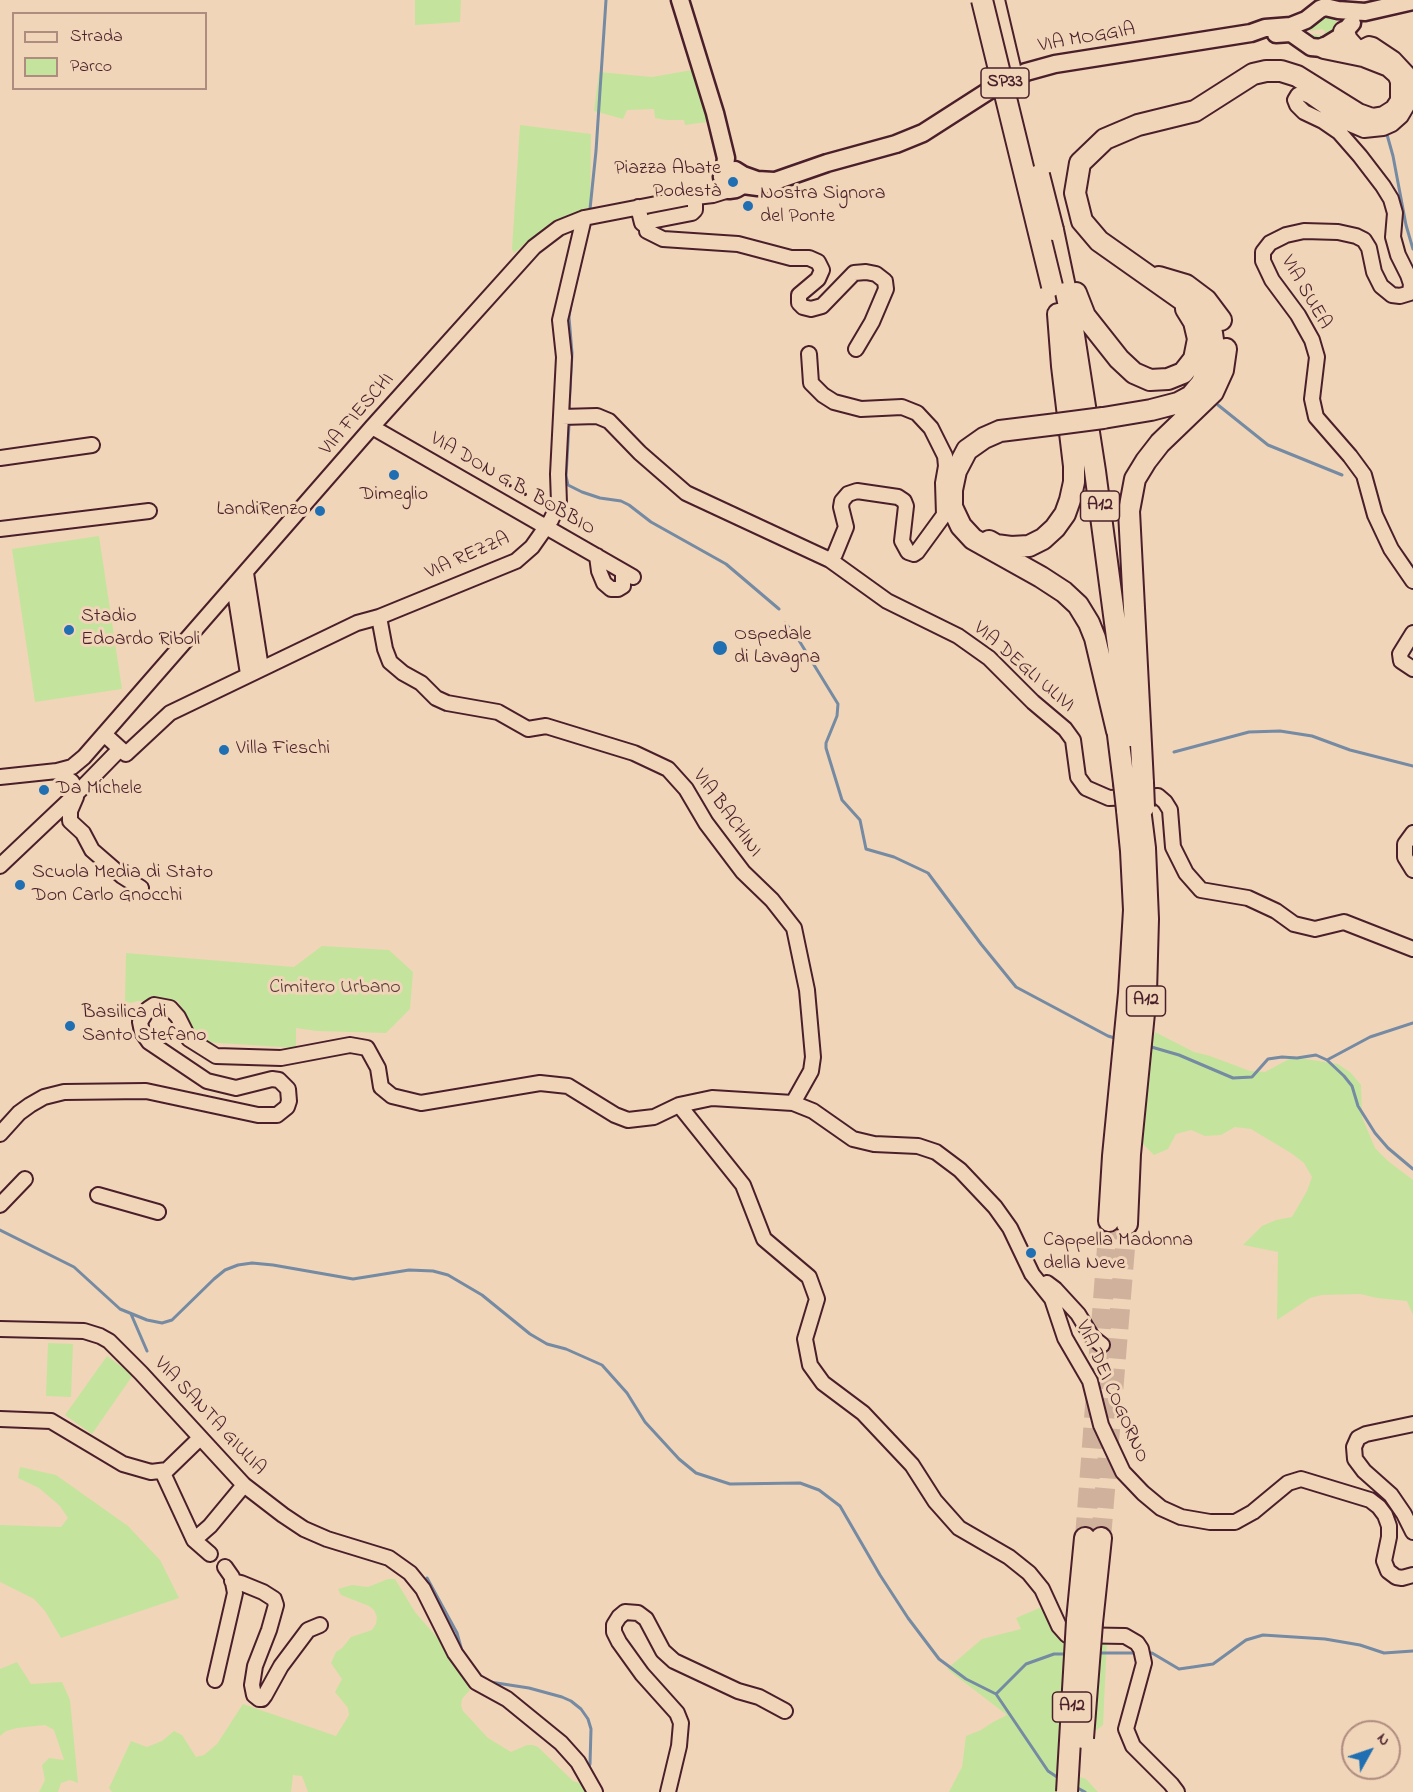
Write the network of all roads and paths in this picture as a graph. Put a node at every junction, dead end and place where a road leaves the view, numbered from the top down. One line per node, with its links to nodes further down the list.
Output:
1 (680, 0): 13 (main road)
2 (982, 0): 22 (highway, A12, bridge)
3 (994, 0): 18 (highway, A12, bridge)
4 (1413, 1): 6 (main road, VIA MOGGIA / SP33)
5 (1338, 10): 6 (main road, VIA MOGGIA / SP33); 7 (main road, VIA MOGGIA / SP33); 8 (main road)
6 (1365, 12): 8 (main road, VIA MOGGIA / SP33)
7 (1306, 20): 9 (main road, VIA MOGGIA / SP33); 10 (main road)
8 (1344, 31): 11 (main road, VIA MOGGIA / SP33); 12 (highway)
9 (1251, 33): 10 (main road, VIA MOGGIA / SP33); 13 (main road, VIA MOGGIA / SP33)
10 (1304, 40): 11 (main road, VIA MOGGIA / SP33)
11 (1324, 48): 12 (highway)
12 (1362, 54): 19 (highway); 20 (street, VIA SUEA)
13 (734, 178): 14 (street, VIA MOGGIA / SP33)
14 (694, 197): 15 (street, VIA FIESCHI / SP33); 17 (street)
15 (638, 207): 16 (street, VIA FIESCHI / SP33); 17 (street)
16 (584, 218): 25 (street, VIA REZZA); 26 (street, VIA FIESCHI)
17 (647, 227): 23 (street)
18 (1054, 234): 21 (highway); 47 (highway, A12)
19 (1144, 273): 21 (highway); 47 (highway)
20 (1409, 298): 36 (street, VIA SUEA)
21 (1182, 301): 29 (highway, bridge)
22 (1058, 314): 29 (highway); 42 (highway, A12)
23 (856, 349)
24 (809, 354): 34 (street)
25 (562, 417): 31 (street, VIA REZZA); 34 (street, VIA DEGLI ULIVI)
26 (372, 428): 31 (street, VIA DON G.B. BOBBIO); 35 (street, VIA FIESCHI)
27 (92, 445): 28 (street)
28 (0, 458)
29 (952, 490): 42 (highway)
30 (149, 511): 32 (street)
31 (546, 527): 33 (street, VIA DON G.B. BOBBIO); 38 (street, VIA REZZA)
32 (0, 529)
33 (597, 556): 33 (street, VIA DON G.B. BOBBIO)
34 (830, 560): 53 (street, VIA DEGLI ULIVI)
35 (246, 573): 37 (street, VIA FIESCHI); 41 (street)
36 (1413, 581)
37 (234, 586): 41 (street); 43 (street, VIA FIESCHI)
38 (380, 617): 41 (street, VIA REZZA); 54 (street, VIA BACHINI)
39 (1413, 633): 40 (street)
40 (1413, 669)
41 (254, 671): 44 (street, VIA REZZA)
42 (1118, 733): 47 (highway, A12)
43 (104, 734): 44 (street); 45 (street, VIA FIESCHI)
44 (120, 749): 48 (street)
45 (57, 771): 46 (street); 48 (street)
46 (0, 777)
47 (1134, 783): 61 (highway, A12, bridge)
48 (78, 792): 50 (street); 52 (street)
49 (1413, 833): 51 (street)
50 (0, 866)
51 (1413, 870)
52 (141, 888)
53 (1413, 949)
54 (793, 1103): 55 (street, VIA DEI COGORNO); 62 (street, VIA DEI COGORNO)
55 (679, 1105): 56 (street, VIA DEI COGORNO); 85 (street)
56 (0, 1134)
57 (25, 1179): 59 (street)
58 (98, 1195): 60 (street)
59 (0, 1205)
60 (158, 1212)
61 (1118, 1222)
62 (1032, 1274): 64 (street); 75 (street, VIA DEI COGORNO)
63 (0, 1329): 67 (street, VIA SANTA GIULIA)
64 (1102, 1345)
65 (0, 1419): 68 (street)
66 (1413, 1424): 70 (street)
67 (200, 1438): 68 (street); 69 (street, VIA SANTA GIULIA)
68 (162, 1472): 72 (street)
69 (244, 1485): 72 (street); 81 (street, VIA SANTA GIULIA)
70 (1413, 1532)
71 (1093, 1538): 77 (highway, A12)
72 (194, 1540): 73 (street)
73 (210, 1554)
74 (225, 1568): 76 (street)
75 (1413, 1575)
76 (232, 1581): 78 (street); 79 (street)
77 (1084, 1622): 83 (highway, A12, bridge); 84 (highway, A12, bridge)
78 (320, 1625)
79 (215, 1680)
80 (785, 1711): 82 (street)
81 (595, 1792)
82 (668, 1792)
83 (1066, 1792)
84 (1079, 1792)
85 (1177, 1792)

